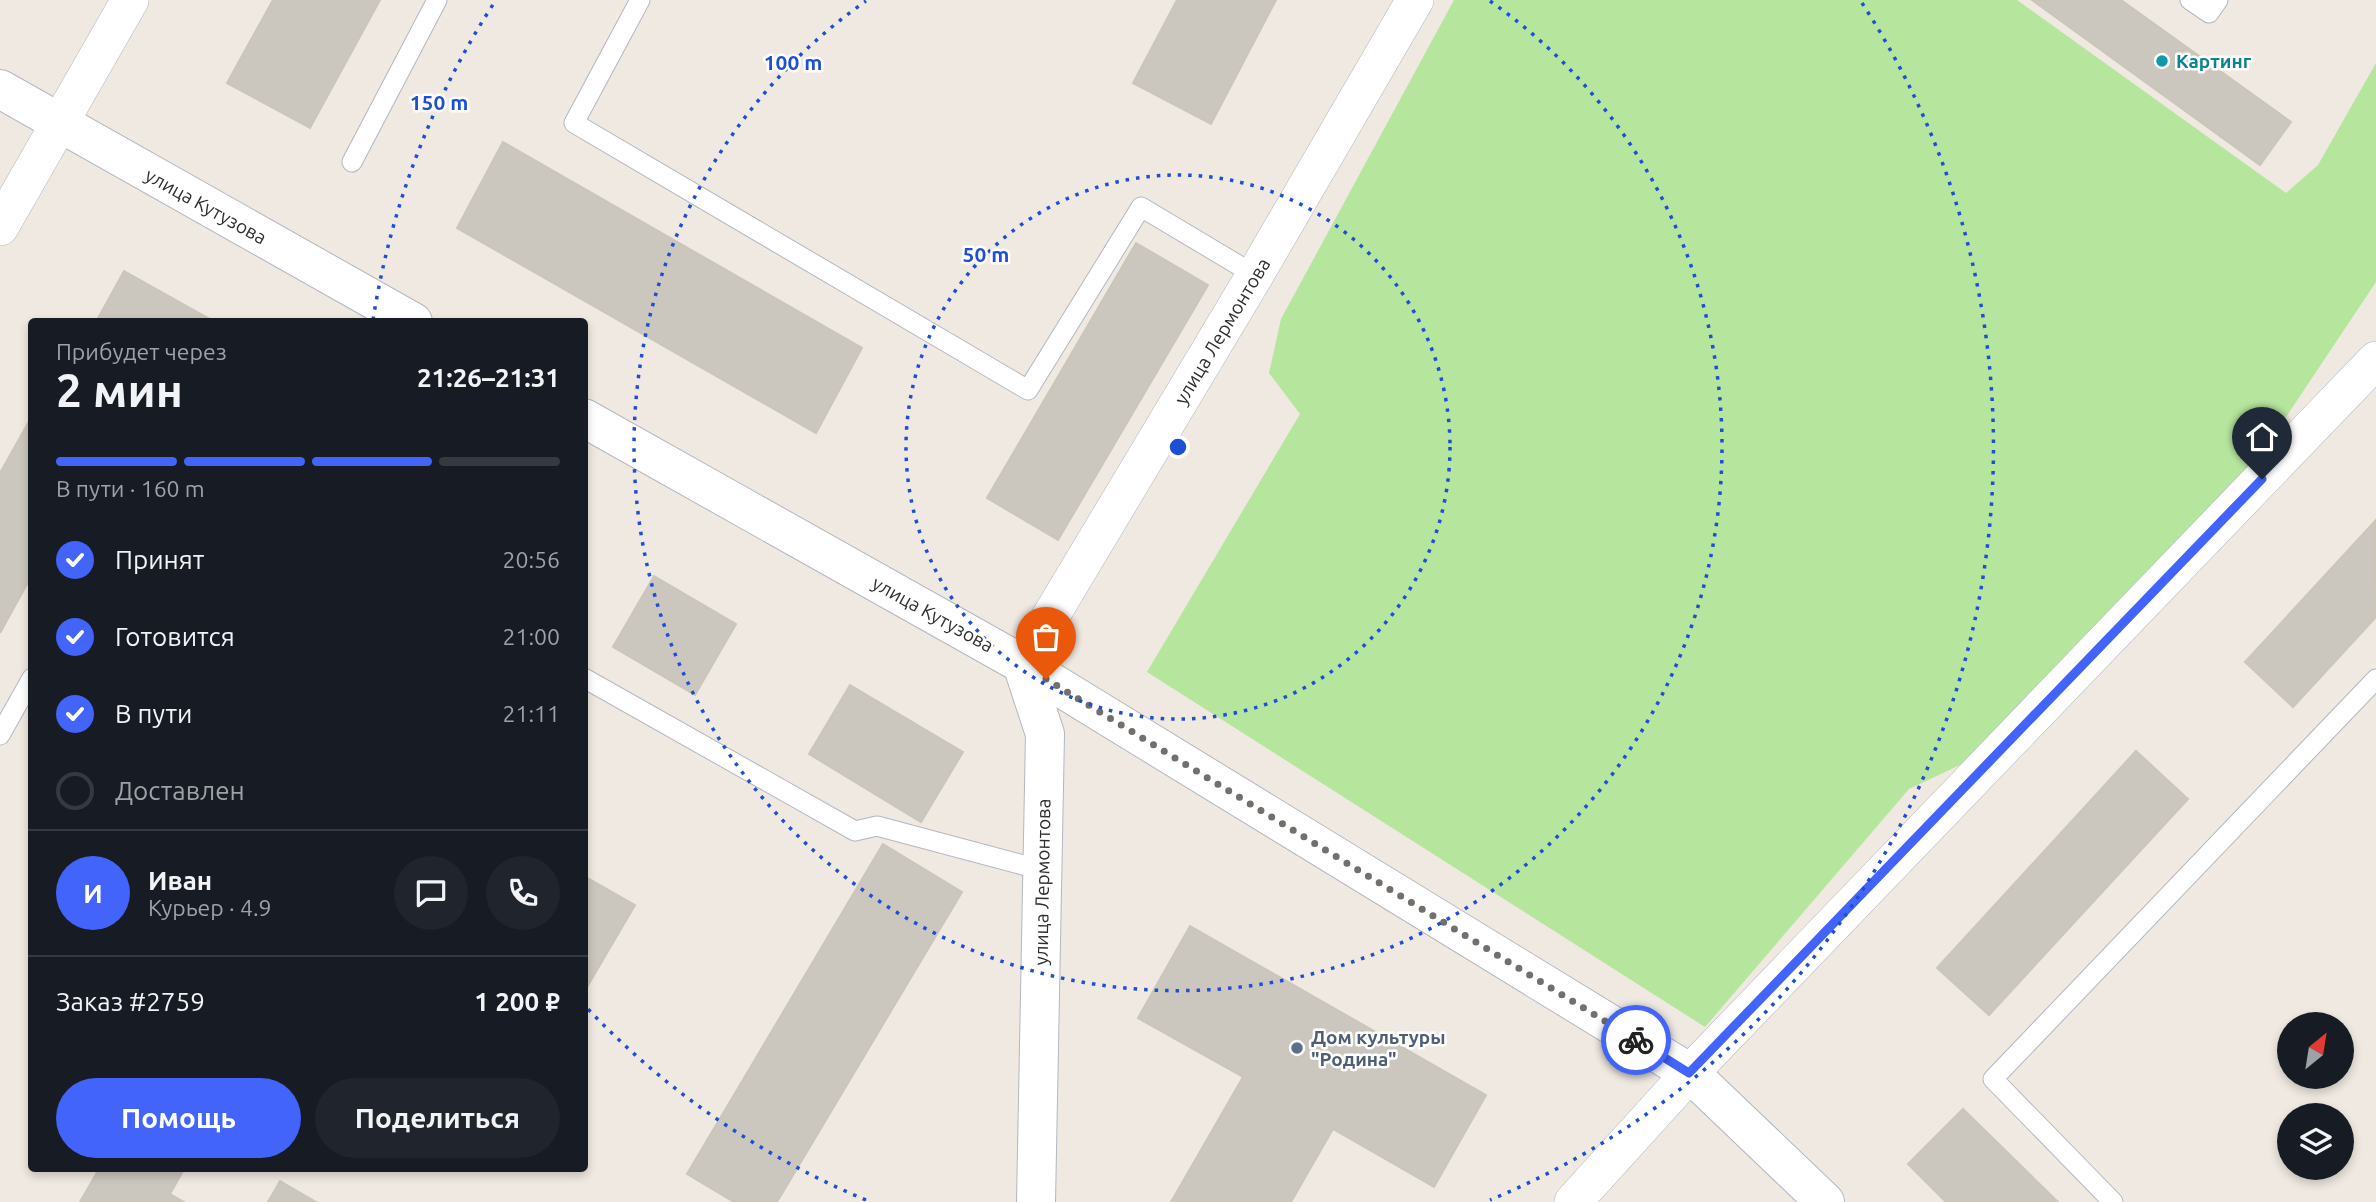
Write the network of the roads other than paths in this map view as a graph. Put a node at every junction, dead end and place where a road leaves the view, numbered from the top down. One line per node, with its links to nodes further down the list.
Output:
1 (130, 0): 8 (street)
2 (438, 0): 9 (lane)
3 (640, 0): 11 (lane)
4 (1415, 0): 11 (street, улица Лермонтова)
5 (2190, 0): 6 (lane)
6 (2218, 0)
7 (0, 89): 8 (street, улица Кутузова)
8 (58, 123): 10 (street); 12 (street, улица Кутузова)
9 (352, 162)
10 (0, 228)
11 (1255, 275): 15 (street, улица Лермонтова)
12 (406, 318)
13 (2376, 360): 21 (street)
14 (588, 420): 15 (street, улица Кутузова)
15 (1023, 664): 20 (street, улица Лермонтова); 21 (street, улица Кутузова)
16 (2376, 679): 25 (lane)
17 (588, 680): 20 (lane)
18 (28, 685): 19 (lane)
19 (0, 735)
20 (1042, 870): 22 (street, улица Лермонтова)
21 (1689, 1073): 23 (street); 24 (street, улица Кутузова)
22 (1036, 1202)
23 (1573, 1202)
24 (1825, 1202)
25 (2113, 1202)

